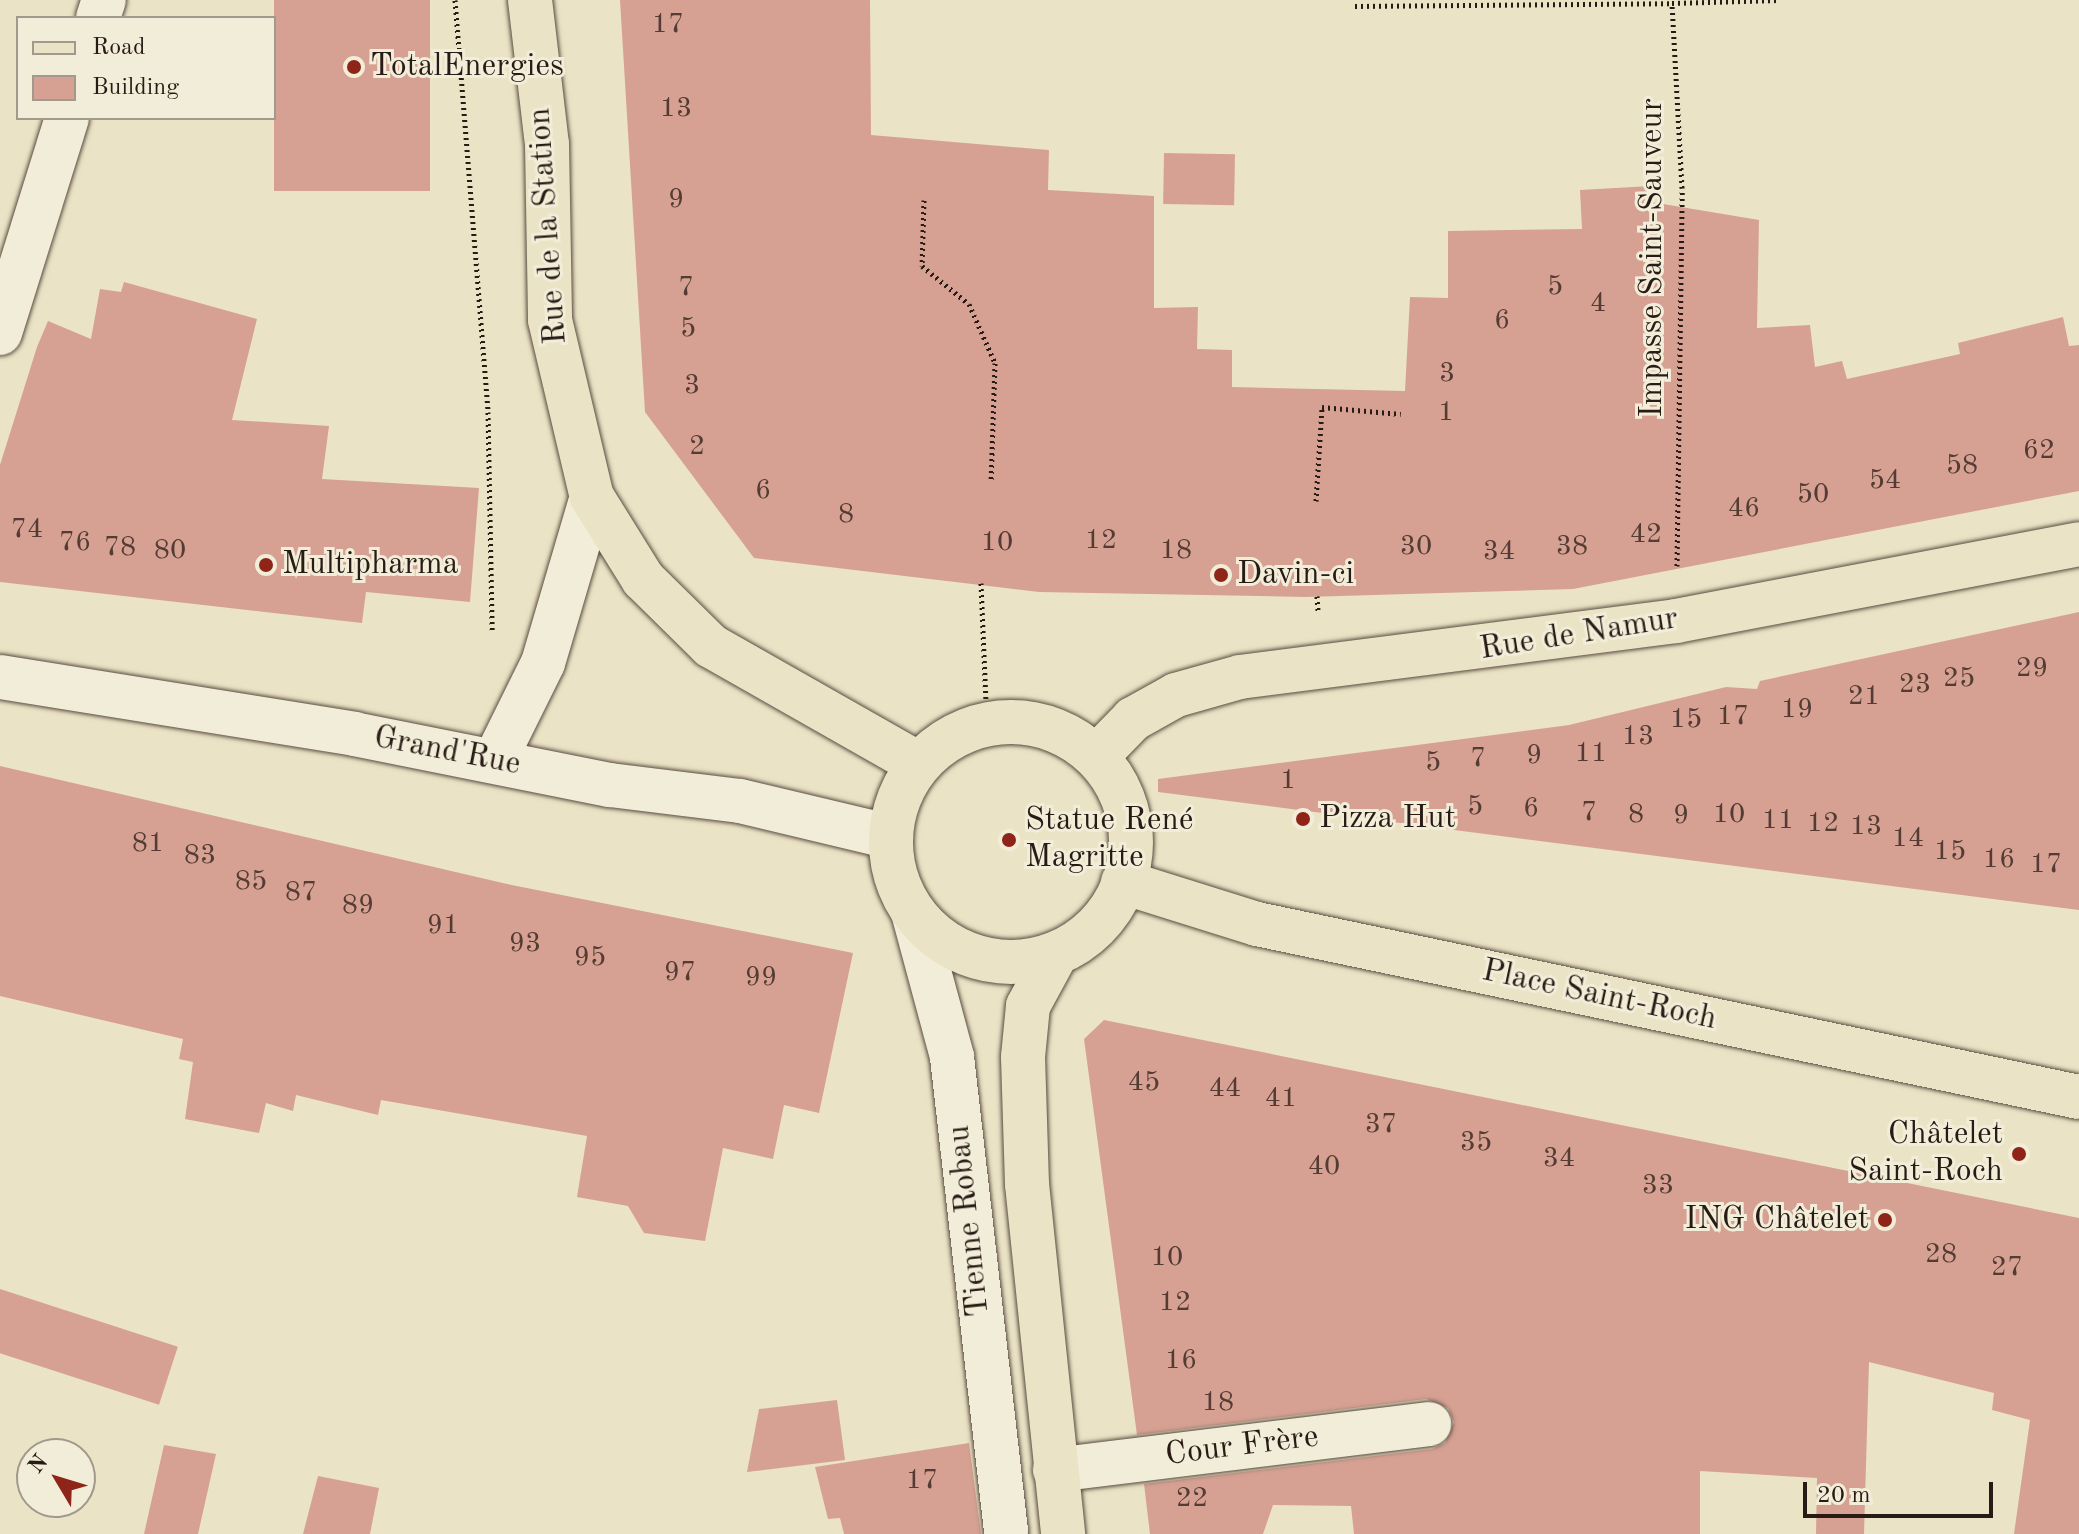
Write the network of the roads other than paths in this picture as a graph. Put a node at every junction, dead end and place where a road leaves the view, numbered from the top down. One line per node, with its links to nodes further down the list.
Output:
1 (530, 0): 4 (main road, Rue de la Station)
2 (66, 120): 3 (street)
3 (0, 333)
4 (592, 497): 8 (street); 9 (main road, Rue de la Station)
5 (2079, 544): 7 (main road, Rue de Namur)
6 (0, 677): 8 (street, Grand'Rue)
7 (1097, 756): 9 (main road); 11 (main road)
8 (495, 760): 10 (street, Grand'Rue)
9 (919, 764): 10 (main road)
10 (891, 837): 12 (main road)
11 (1123, 882): 13 (main road); 14 (main road, Place Saint-Roch)
12 (913, 912): 13 (main road); 17 (street, Tienne Robau)
13 (1055, 956): 16 (main road, Tienne Robau)
14 (2079, 1097)
15 (1429, 1424): 16 (street, Cour Frère)
16 (1055, 1470): 18 (main road, Tienne Robau)
17 (1006, 1534)
18 (1063, 1534)

